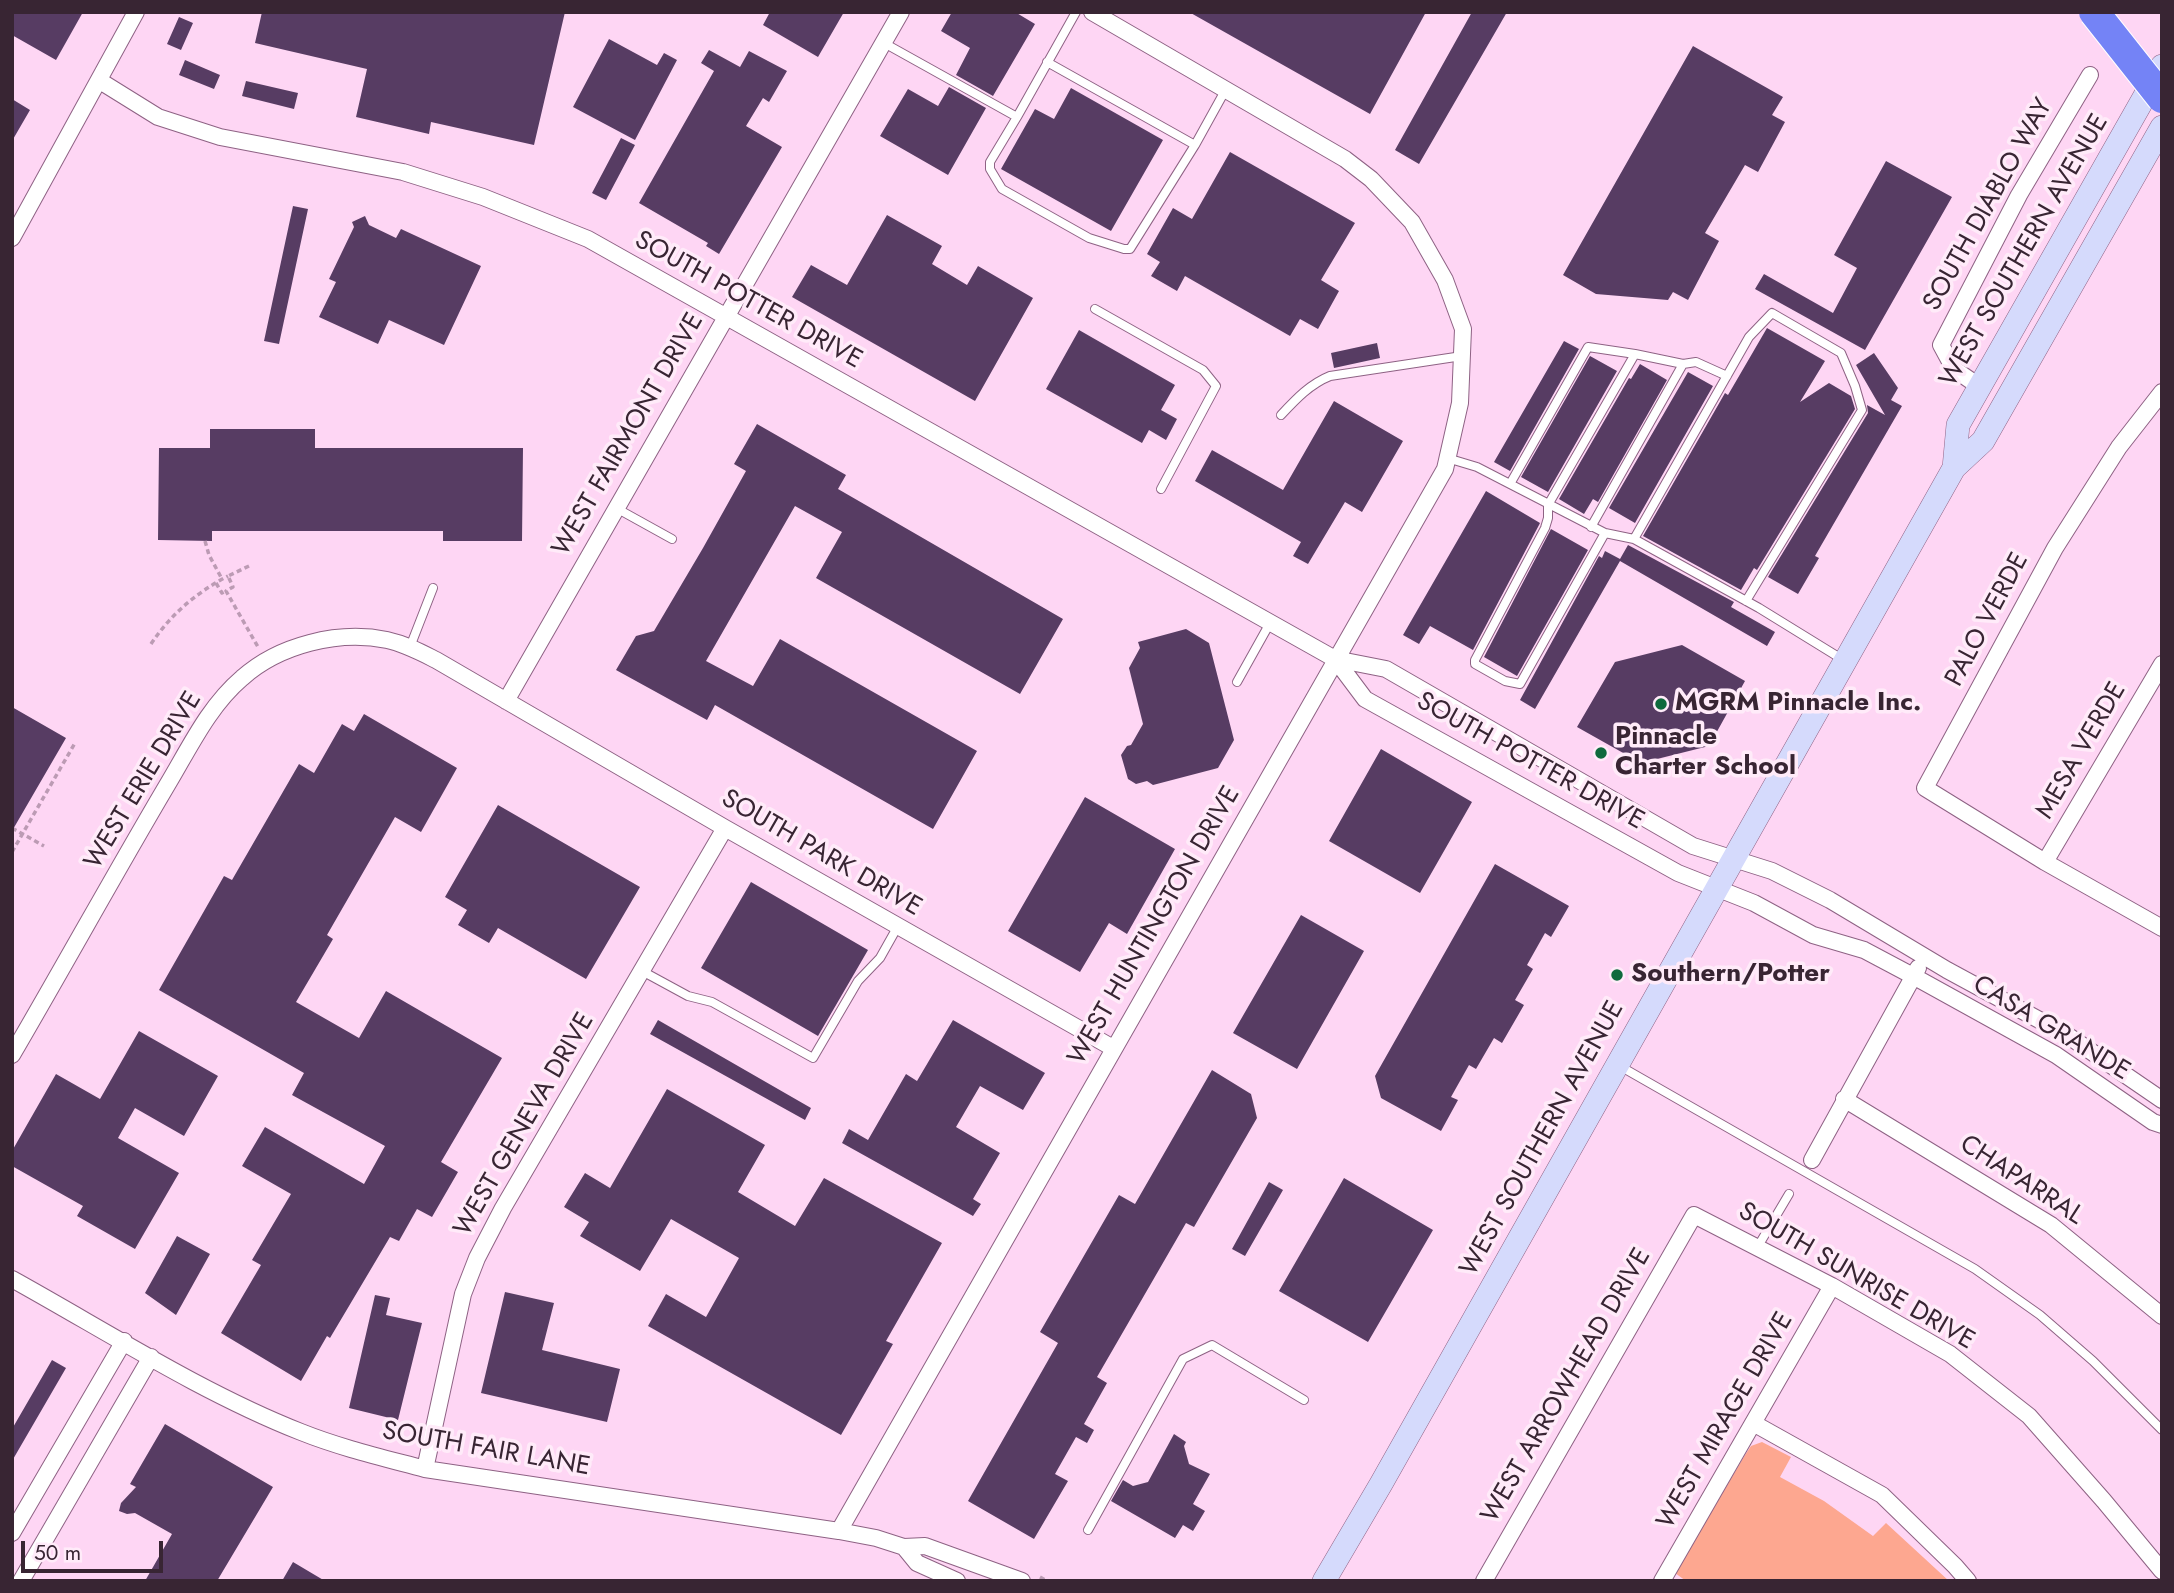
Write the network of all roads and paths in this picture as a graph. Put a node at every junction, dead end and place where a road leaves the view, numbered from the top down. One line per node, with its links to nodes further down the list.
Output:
1 (136, 12): 10 (street)
2 (901, 12): 6 (street, WEST FAIRMONT DRIVE)
3 (1076, 12): 7 (lane)
4 (1092, 12): 11 (street)
5 (2094, 12): 12 (highway, bridge)
6 (884, 43): 13 (lane); 18 (street, WEST FAIRMONT DRIVE)
7 (1048, 62): 13 (lane); 15 (lane)
8 (2162, 66): 23 (main road, WEST SOUTHERN AVENUE)
9 (2090, 75): 23 (street, SOUTH DIABLO WAY)
10 (100, 81): 16 (street); 18 (street, SOUTH POTTER DRIVE)
11 (1226, 89): 15 (lane); 20 (street, WEST HUNTINGTON DRIVE)
12 (2162, 98)
13 (1017, 117): 15 (lane)
14 (2162, 127): 27 (main road, WEST SOUTHERN AVENUE)
15 (1195, 145)
16 (12, 238)
17 (1094, 309): 29 (lane)
18 (725, 317): 31 (street, WEST FAIRMONT DRIVE); 44 (street, SOUTH POTTER DRIVE)
19 (1634, 354): 21 (lane); 28 (lane); 30 (lane)
20 (1462, 356): 25 (lane); 26 (street, WEST HUNTINGTON DRIVE)
21 (1683, 364): 22 (lane); 32 (lane)
22 (1727, 376): 35 (lane); 43 (lane)
23 (1980, 387): 27 (main road, WEST SOUTHERN AVENUE)
24 (2162, 392): 60 (street, PALO VERDE)
25 (1281, 415)
26 (1447, 458): 28 (lane); 47 (street, WEST HUNTINGTON DRIVE)
27 (1954, 468): 49 (main road, WEST SOUTHERN AVENUE)
28 (1510, 484): 30 (lane)
29 (1161, 489)
30 (1548, 505): 32 (lane); 33 (lane)
31 (616, 508): 34 (lane); 52 (street, WEST FAIRMONT DRIVE)
32 (1591, 527): 33 (lane)
33 (1605, 533): 35 (lane)
34 (672, 539)
35 (1634, 539): 43 (lane)
36 (205, 541): 39 (path)
37 (249, 566): 38 (path)
38 (228, 576): 39 (path); 42 (path)
39 (222, 579): 40 (path)
40 (216, 583): 42 (path); 45 (path)
41 (433, 588): 46 (lane)
42 (226, 591): 48 (path)
43 (1746, 601): 49 (lane)
44 (1270, 623): 47 (street, SOUTH POTTER DRIVE); 51 (lane)
45 (151, 644)
46 (410, 647): 48 (street, WEST ERIE DRIVE); 52 (street, WEST ERIE DRIVE)
47 (1335, 659): 59 (street, SOUTH POTTER DRIVE); 61 (street, SOUTH POTTER DRIVE); 67 (street, WEST HUNTINGTON DRIVE)
48 (265, 661): 68 (street, WEST ERIE DRIVE)
49 (1845, 662): 59 (main road, WEST SOUTHERN AVENUE)
50 (2162, 664): 60 (street, MESA VERDE)
51 (1237, 682)
52 (506, 701): 55 (street, SOUTH PARK DRIVE)
53 (75, 743): 56 (path)
54 (12, 828): 56 (path)
55 (725, 828): 62 (street, SOUTH PARK DRIVE); 65 (street, WEST GENEVA DRIVE)
56 (23, 834): 57 (path); 58 (path)
57 (44, 846)
58 (12, 852)
59 (1734, 859): 61 (main road, WEST SOUTHERN AVENUE); 64 (street, CASA GRANDE)
60 (2045, 862): 63 (street, PALO VERDE)
61 (1718, 888): 66 (street, CASA GRANDE); 69 (main road, WEST SOUTHERN AVENUE)
62 (898, 926): 65 (lane); 67 (street, SOUTH PARK DRIVE)
63 (2162, 928)
64 (1925, 957): 66 (street); 71 (street, CASA GRANDE)
65 (642, 971): 85 (street, WEST GENEVA DRIVE)
66 (1913, 976): 70 (street); 72 (street, CASA GRANDE)
67 (1113, 1048): 87 (street, WEST HUNTINGTON DRIVE)
68 (12, 1055)
69 (1617, 1065): 84 (lane); 96 (main road, WEST SOUTHERN AVENUE)
70 (1844, 1099): 73 (street); 79 (street, CHAPARRAL)
71 (2162, 1100)
72 (2162, 1125)
73 (1812, 1160)
74 (1789, 1194): 76 (lane)
75 (1694, 1215): 76 (street, SOUTH SUNRISE DRIVE); 97 (street, WEST ARROWHEAD DRIVE)
76 (1758, 1248): 78 (street, SOUTH SUNRISE DRIVE)
77 (12, 1279): 80 (street, SOUTH FAIR LANE)
78 (1832, 1286): 83 (street, WEST MIRAGE DRIVE); 90 (street, SOUTH SUNRISE DRIVE)
79 (2162, 1316)
80 (124, 1341): 81 (street, SOUTH FAIR LANE); 88 (street)
81 (150, 1357): 85 (street, SOUTH FAIR LANE); 92 (street)
82 (1304, 1400): 86 (lane)
83 (1753, 1423): 98 (street, WEST MIRAGE DRIVE); 99 (street)
84 (2162, 1430)
85 (425, 1469): 87 (street, SOUTH FAIR LANE)
86 (1088, 1530)
87 (839, 1531): 89 (street, SOUTH FAIR LANE)
88 (12, 1533)
89 (904, 1547): 93 (street, SOUTH FAIR LANE); 94 (street, SOUTH FAIR LANE)
90 (2162, 1571)
91 (1040, 1577): 95 (path)
92 (21, 1581)
93 (957, 1581)
94 (1022, 1581)
95 (1047, 1581)
96 (1324, 1581)
97 (1483, 1581)
98 (1662, 1581)
99 (1968, 1581)

